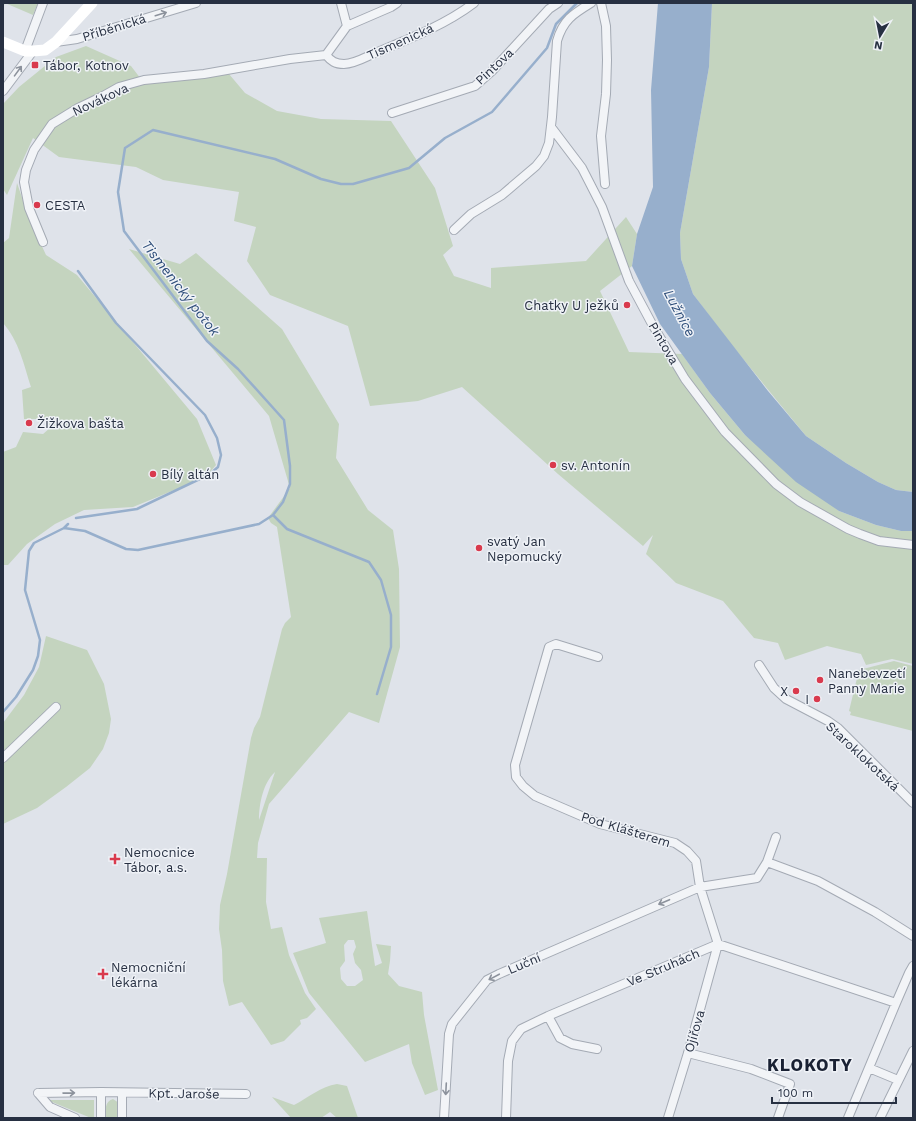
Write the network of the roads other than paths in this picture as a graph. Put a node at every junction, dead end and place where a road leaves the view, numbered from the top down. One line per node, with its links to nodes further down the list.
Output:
1 (44, 3): 13 (street)
2 (92, 3): 12 (main road)
3 (196, 3): 12 (street, Příběnická, one-way to 3)
4 (341, 3): 10 (street)
5 (397, 3): 10 (street)
6 (474, 3): 14 (street, Tismenická)
7 (558, 3): 16 (street, Pintova)
8 (591, 3): 17 (street)
9 (601, 3): 18 (street)
10 (346, 26): 14 (street)
11 (3, 42): 13 (main road)
12 (56, 42): 13 (main road)
13 (29, 51): 15 (street, one-way to 13)
14 (326, 55): 20 (street, Novákova)
15 (3, 91)
16 (392, 112)
17 (551, 127): 19 (street); 21 (street, Pintova)
18 (604, 184)
19 (454, 230)
20 (43, 242)
21 (913, 546)
22 (598, 657): 29 (street, Pod Klášterem)
23 (759, 665): 26 (street, Staroklokotská)
24 (56, 707): 25 (street)
25 (3, 758)
26 (913, 803)
27 (776, 837): 28 (street, Luční)
28 (767, 862): 29 (street, Luční); 30 (street)
29 (700, 887): 31 (street, Pod Klášterem); 46 (street, Luční, one-way to 46)
30 (913, 936)
31 (718, 944): 33 (street); 34 (street, Ve Struhách); 37 (street, Ojířova)
32 (913, 966): 33 (street)
33 (896, 1003): 38 (street)
34 (548, 1016): 35 (street); 47 (street, Ve Struhách)
35 (597, 1049)
36 (913, 1051): 39 (street)
37 (688, 1054): 48 (street, Ojířova); 49 (street)
38 (869, 1068): 39 (street); 50 (street)
39 (898, 1080): 51 (street)
40 (101, 1092): 41 (street, Kpt. Jaroše); 43 (street, Kpt. Jaroše, one-way to 40); 44 (street)
41 (122, 1093): 42 (street, Kpt. Jaroše); 45 (street)
42 (246, 1094)
43 (75, 1118)
44 (101, 1118)
45 (122, 1118)
46 (444, 1118)
47 (506, 1118)
48 (668, 1118)
49 (778, 1118)
50 (848, 1118)
51 (880, 1118)

